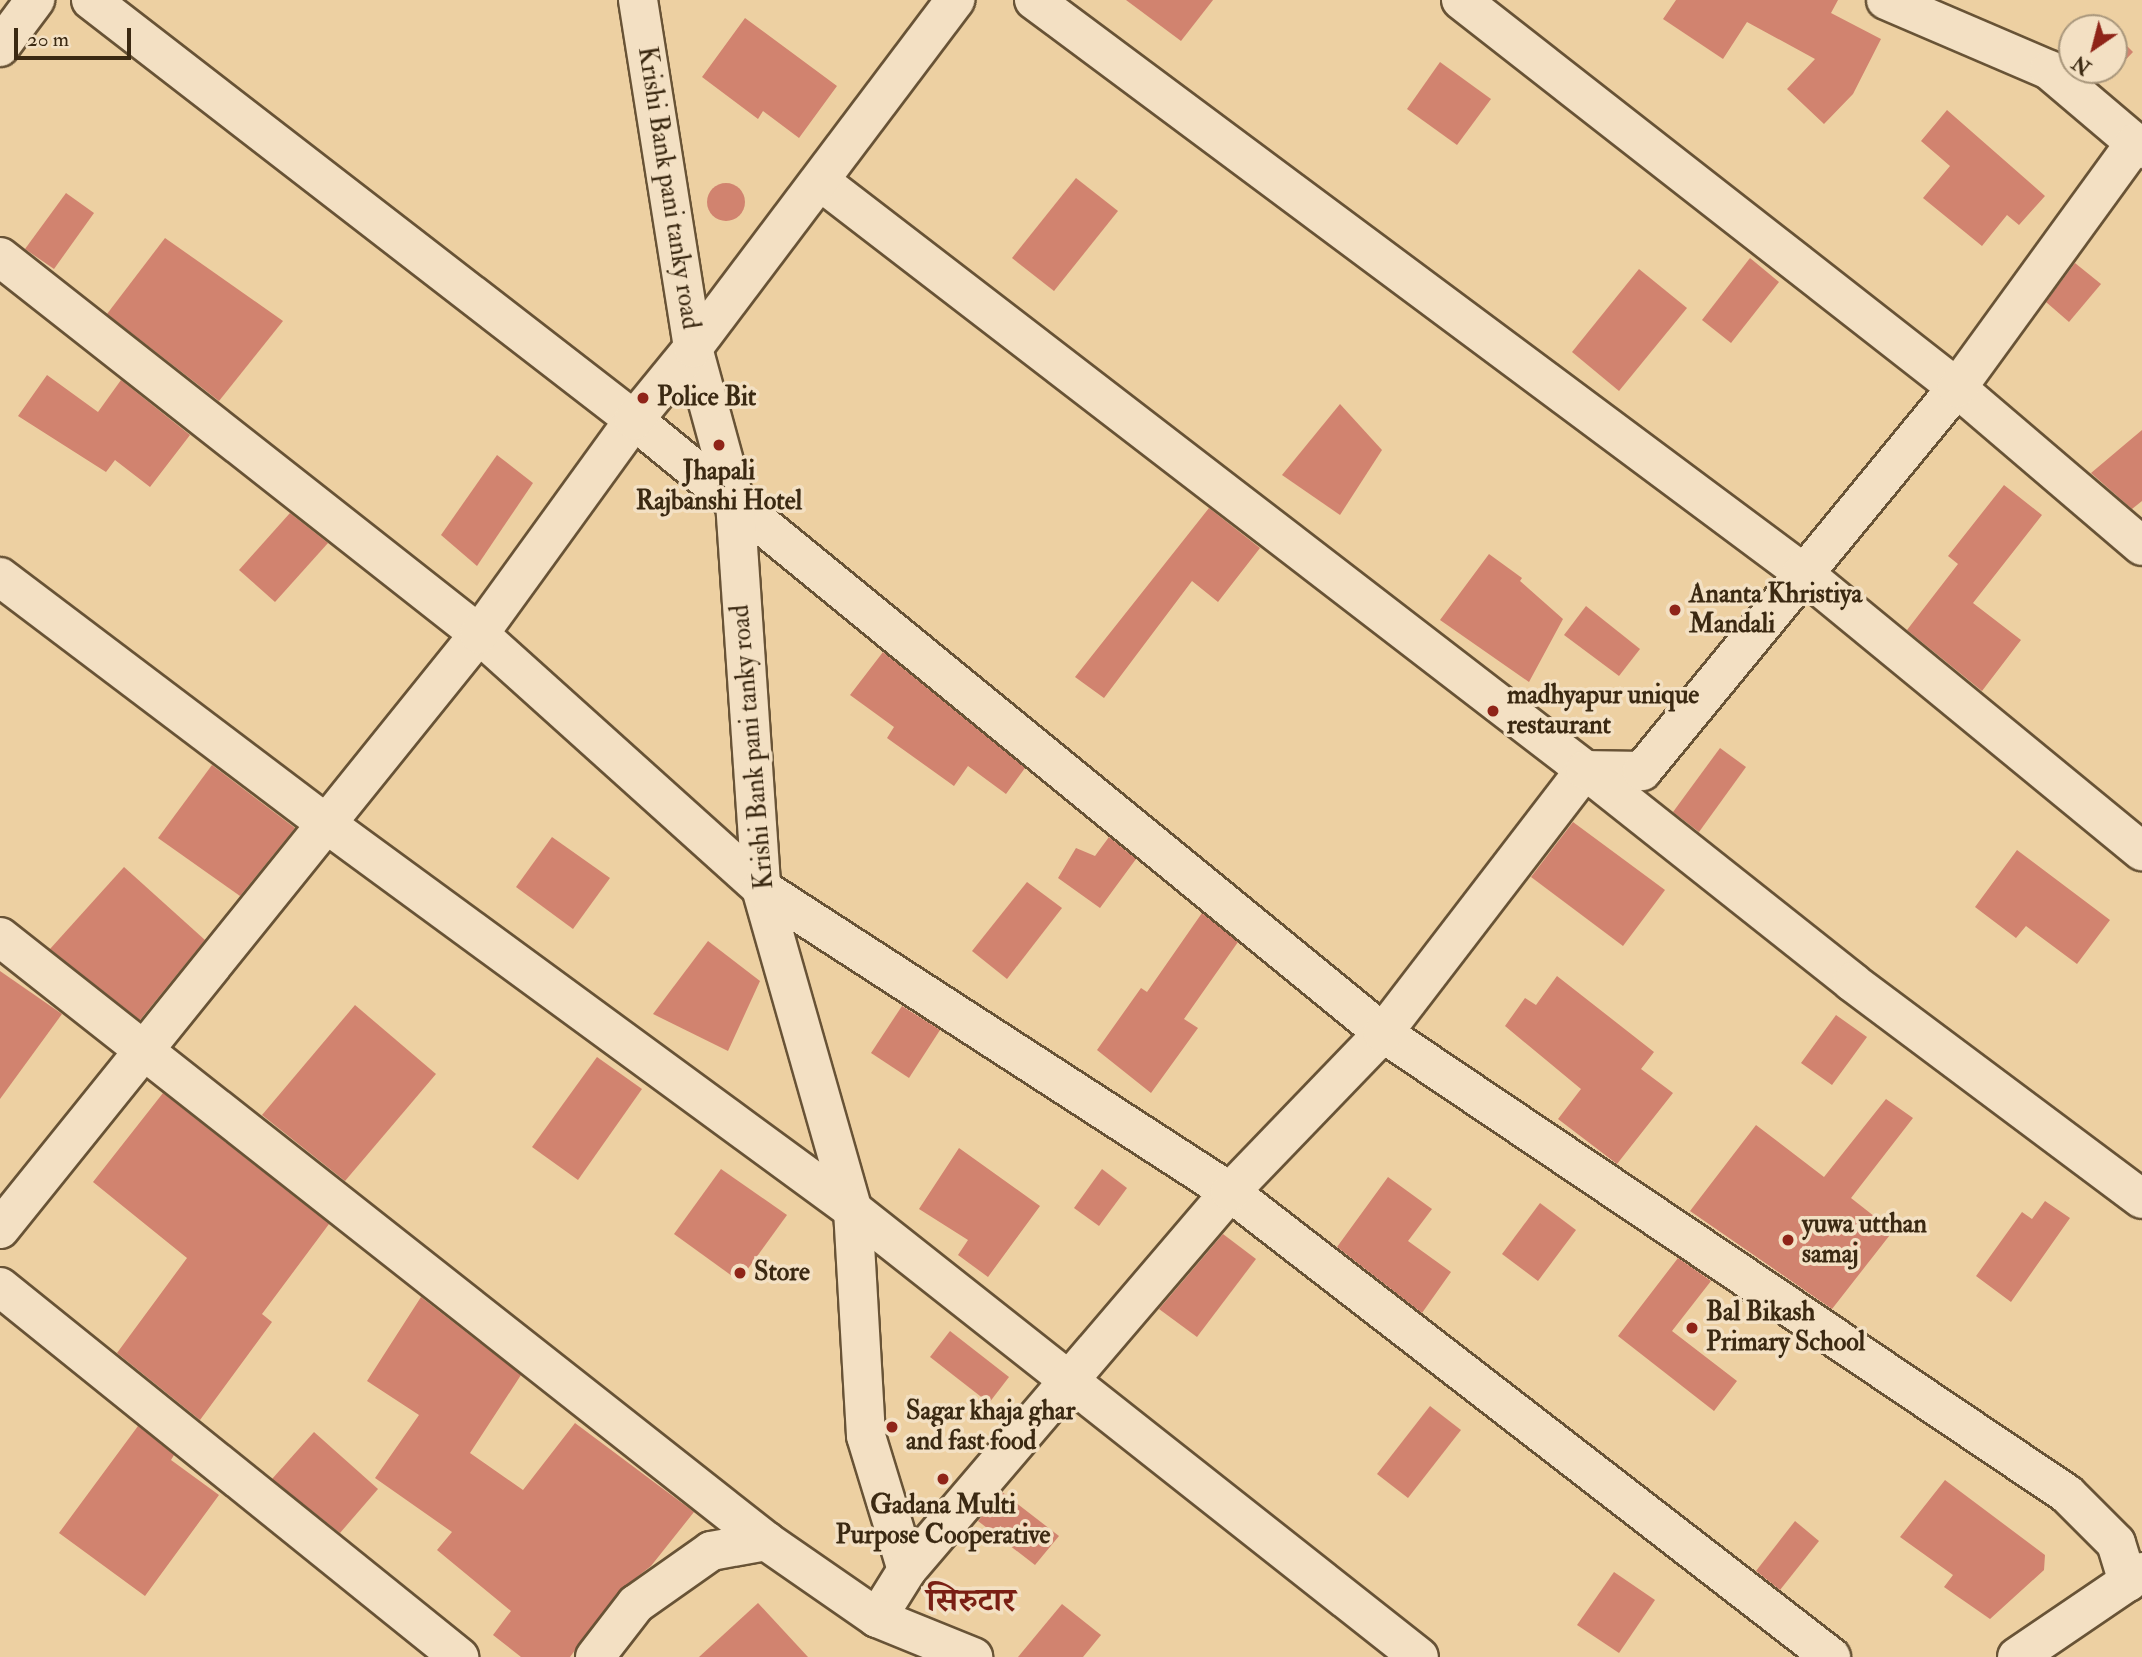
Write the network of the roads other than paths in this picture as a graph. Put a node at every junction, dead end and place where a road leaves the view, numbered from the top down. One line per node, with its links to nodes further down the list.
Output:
1 (35, 0): 8 (street)
2 (91, 0): 14 (street)
3 (638, 0): 12 (street, Krishi Bank pani tanky road)
4 (955, 0): 10 (street)
5 (1034, 0): 17 (street)
6 (1461, 0): 13 (street)
7 (1886, 0): 9 (street)
8 (0, 47)
9 (2138, 146): 13 (street)
10 (820, 181): 12 (street); 20 (street)
11 (0, 257): 19 (street)
12 (694, 348): 14 (street); 15 (street, Krishi Bank pani tanky road)
13 (1957, 388): 16 (street); 17 (street)
14 (634, 420): 15 (street); 19 (street)
15 (735, 502): 23 (street, Krishi Bank pani tanky road); 25 (street)
16 (2142, 546)
17 (1802, 572): 20 (street); 22 (street)
18 (0, 577): 21 (street)
19 (479, 634): 21 (street); 23 (street)
20 (1585, 770): 25 (street); 28 (street)
21 (328, 825): 26 (street); 29 (street)
22 (2142, 851)
23 (761, 888): 27 (street); 29 (street, Krishi Bank pani tanky road)
24 (0, 937): 26 (street)
25 (1383, 1033): 27 (street); 35 (street)
26 (147, 1050): 30 (street); 33 (street)
27 (1230, 1192): 32 (street); 41 (street)
28 (2142, 1199)
29 (853, 1210): 32 (street); 34 (street, Krishi Bank pani tanky road)
30 (0, 1229)
31 (0, 1287): 37 (street)
32 (1072, 1380): 34 (street); 40 (street)
33 (766, 1541): 36 (street); 38 (street)
34 (907, 1570): 36 (street)
35 (2135, 1577): 42 (street)
36 (877, 1618): 39 (street)
37 (459, 1657)
38 (595, 1657)
39 (972, 1657)
40 (1419, 1657)
41 (1830, 1657)
42 (2017, 1657)

